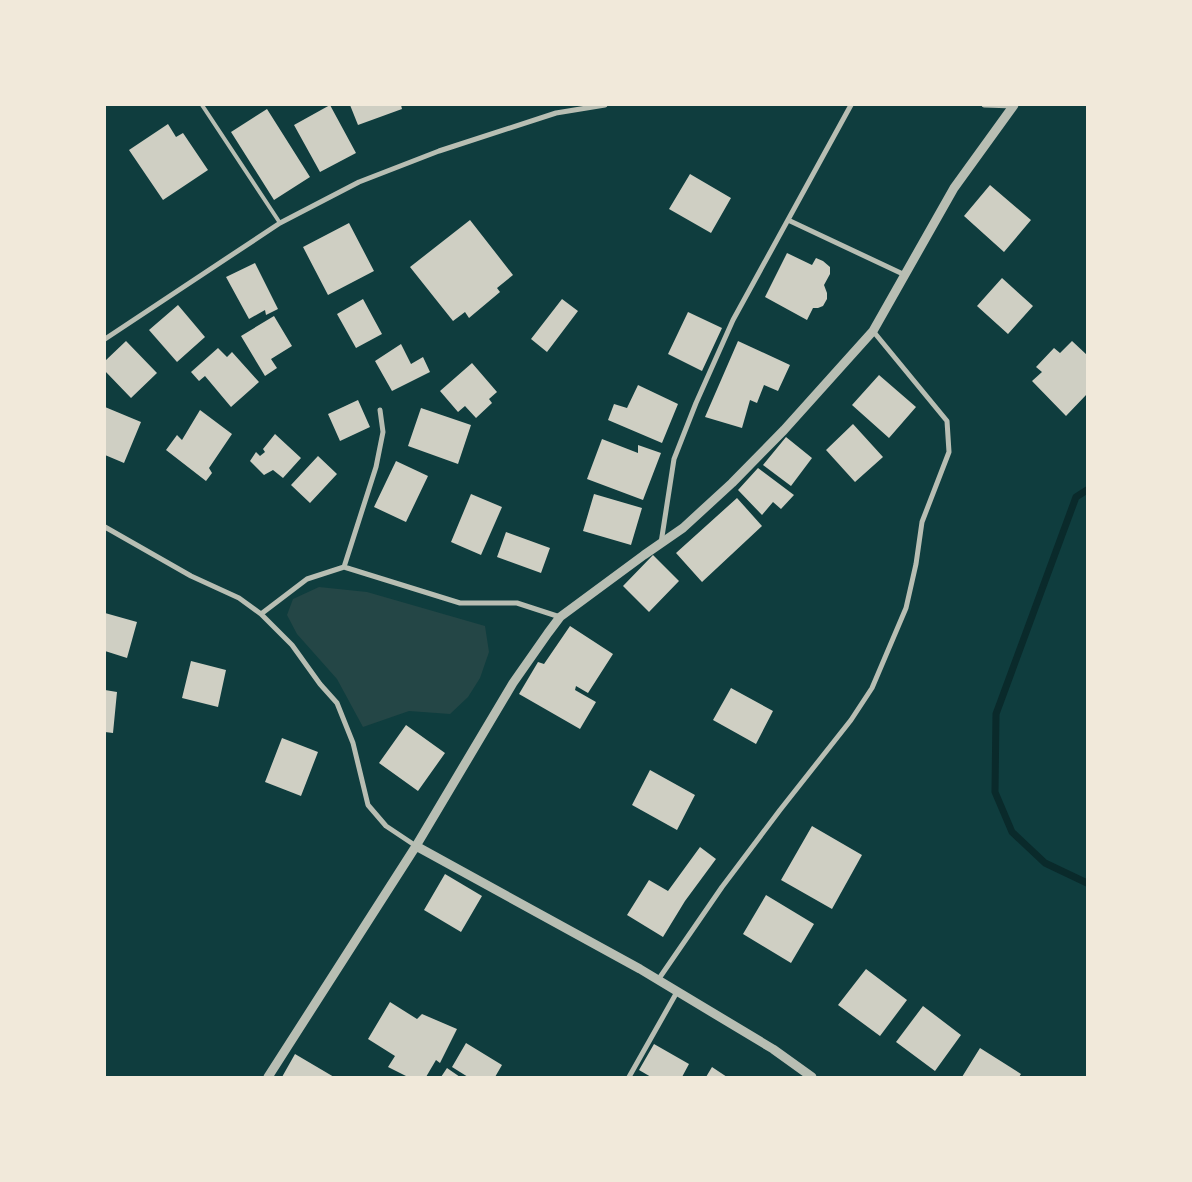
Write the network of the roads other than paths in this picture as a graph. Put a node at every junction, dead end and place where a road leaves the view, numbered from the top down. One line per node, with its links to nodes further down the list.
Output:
1 (202, 105): 7 (lane)
2 (605, 105): 7 (street)
3 (851, 105): 6 (street)
4 (984, 105): 5 (street)
5 (1014, 106): 8 (street)
6 (788, 220): 8 (street); 13 (street)
7 (280, 223): 10 (street)
8 (905, 275): 9 (street)
9 (873, 331): 13 (street); 18 (street)
10 (105, 340)
11 (380, 410): 14 (street)
12 (105, 527): 15 (street)
13 (661, 543): 16 (street)
14 (344, 567): 15 (street); 16 (street)
15 (261, 614): 17 (street)
16 (560, 617): 17 (street)
17 (416, 846): 18 (street); 20 (street)
18 (658, 980): 19 (street)
19 (677, 992): 21 (street); 22 (street)
20 (268, 1077)
21 (629, 1077)
22 (812, 1077)

